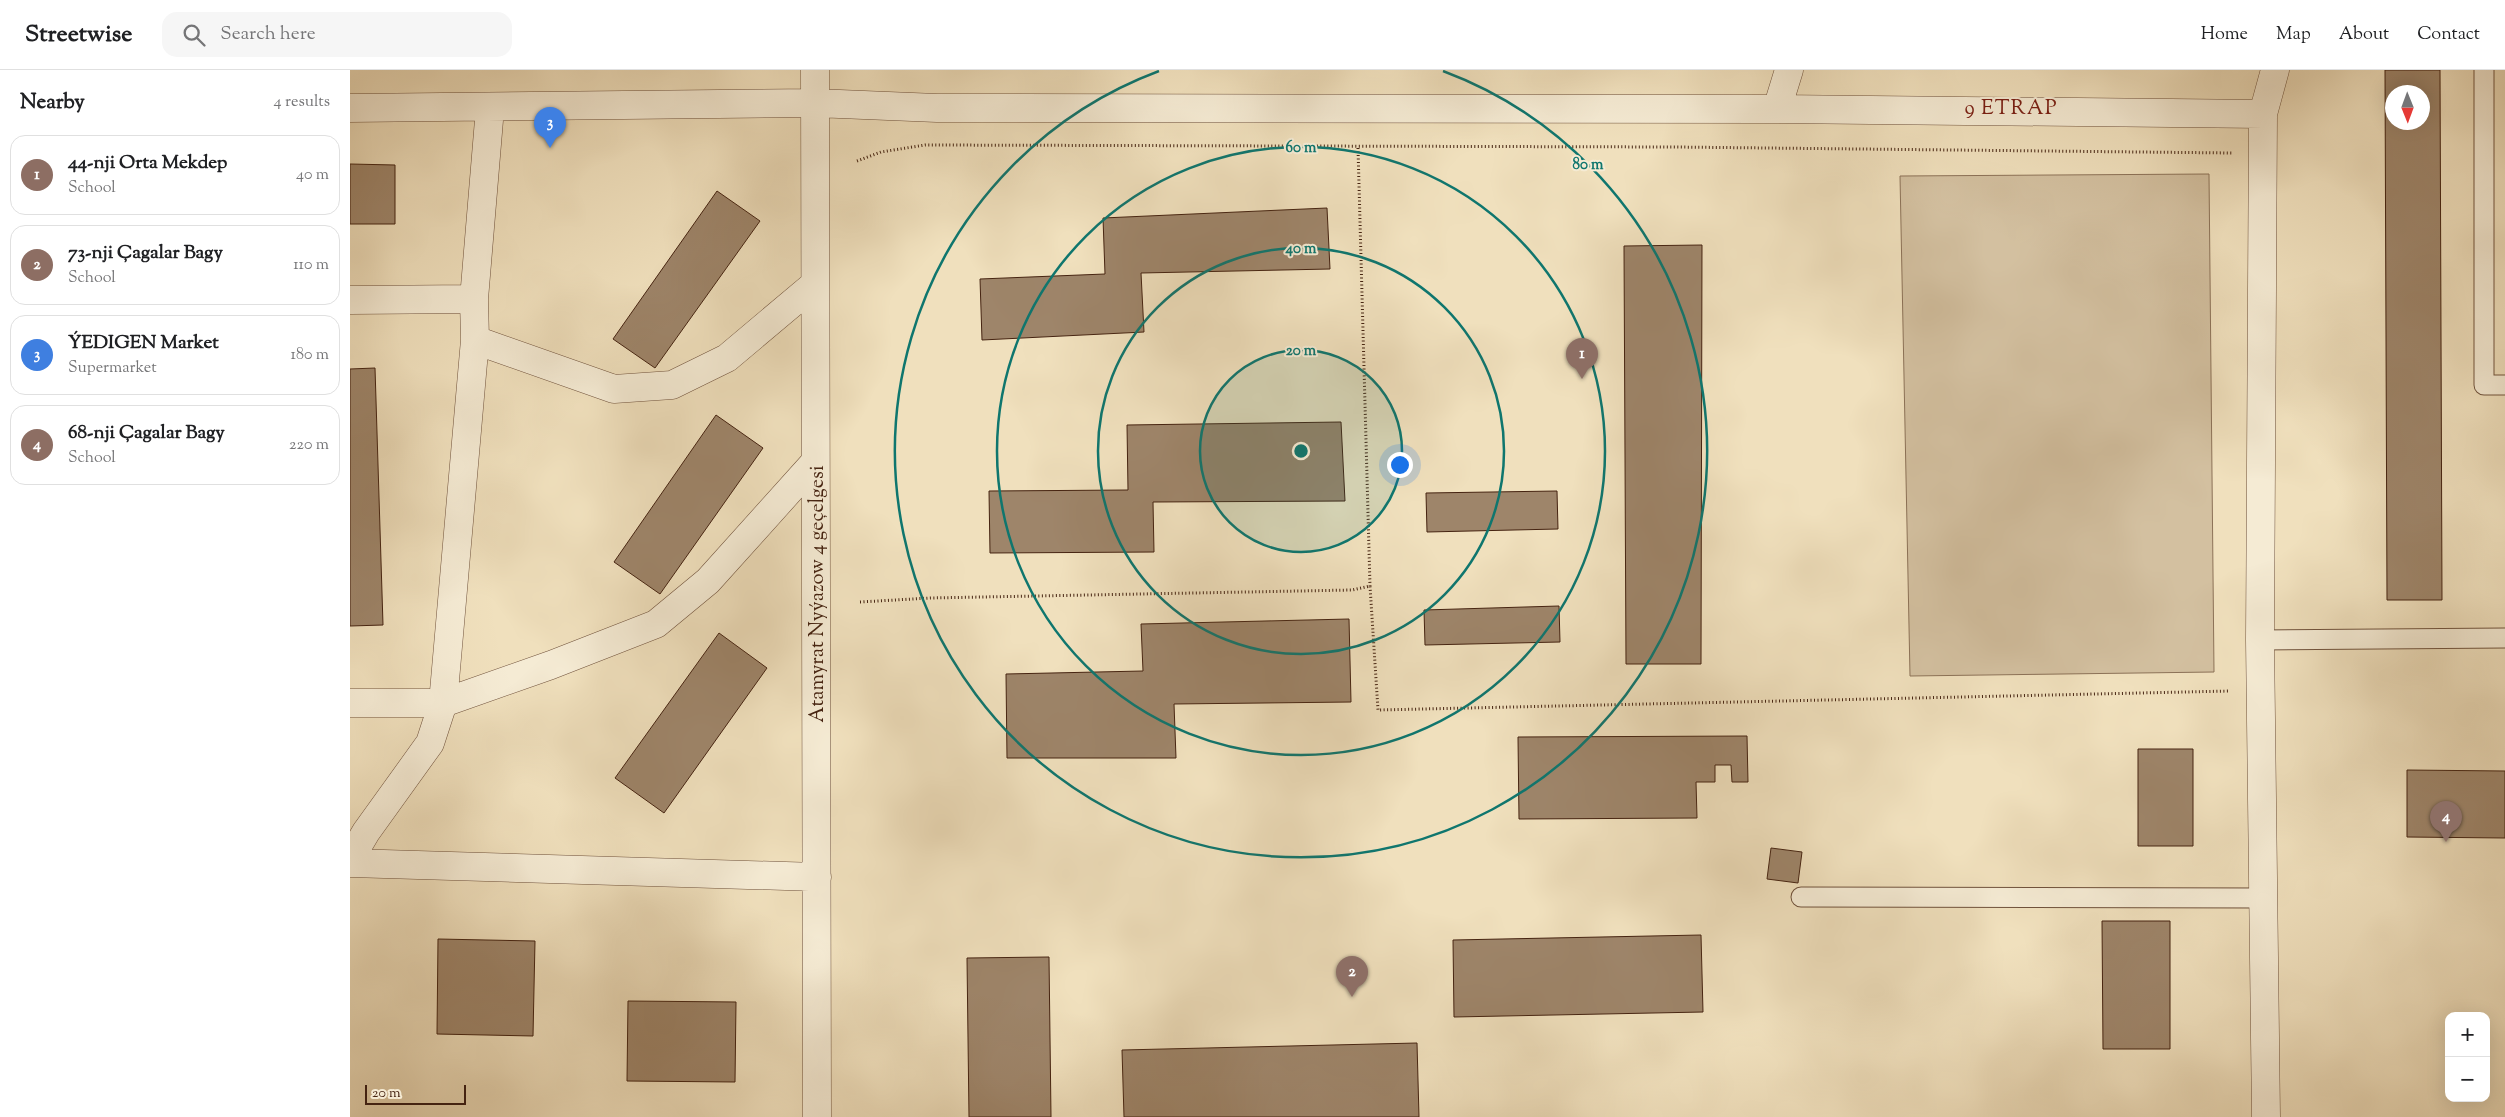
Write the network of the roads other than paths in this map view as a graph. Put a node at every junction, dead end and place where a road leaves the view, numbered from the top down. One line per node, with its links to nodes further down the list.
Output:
1 (814, 70): 5 (street, Atamyrat Nyýazow 4 geçelgesi)
2 (1789, 70): 8 (street)
3 (2275, 70): 9 (street)
4 (2484, 70): 14 (lane)
5 (815, 103): 7 (street); 8 (street); 10 (street, Atamyrat Nyýazow 4 geçelgesi)
6 (350, 108): 7 (street)
7 (490, 108): 11 (street)
8 (1777, 109): 9 (street)
9 (2263, 114): 17 (street)
10 (815, 284): 13 (street); 15 (street, Atamyrat Nyýazow 4 geçelgesi)
11 (474, 299): 12 (street); 13 (street)
12 (350, 300)
13 (475, 340): 19 (street)
14 (2505, 385)
15 (815, 462): 19 (street); 21 (street, Atamyrat Nyýazow 4 geçelgesi)
16 (2505, 638): 17 (lane)
17 (2260, 640): 23 (street)
18 (350, 703): 19 (street)
19 (443, 703): 20 (street)
20 (350, 861): 21 (street)
21 (817, 877): 24 (street, Atamyrat Nyýazow 4 geçelgesi)
22 (1801, 897): 23 (lane)
23 (2262, 898): 25 (street)
24 (817, 1117)
25 (2266, 1117)

